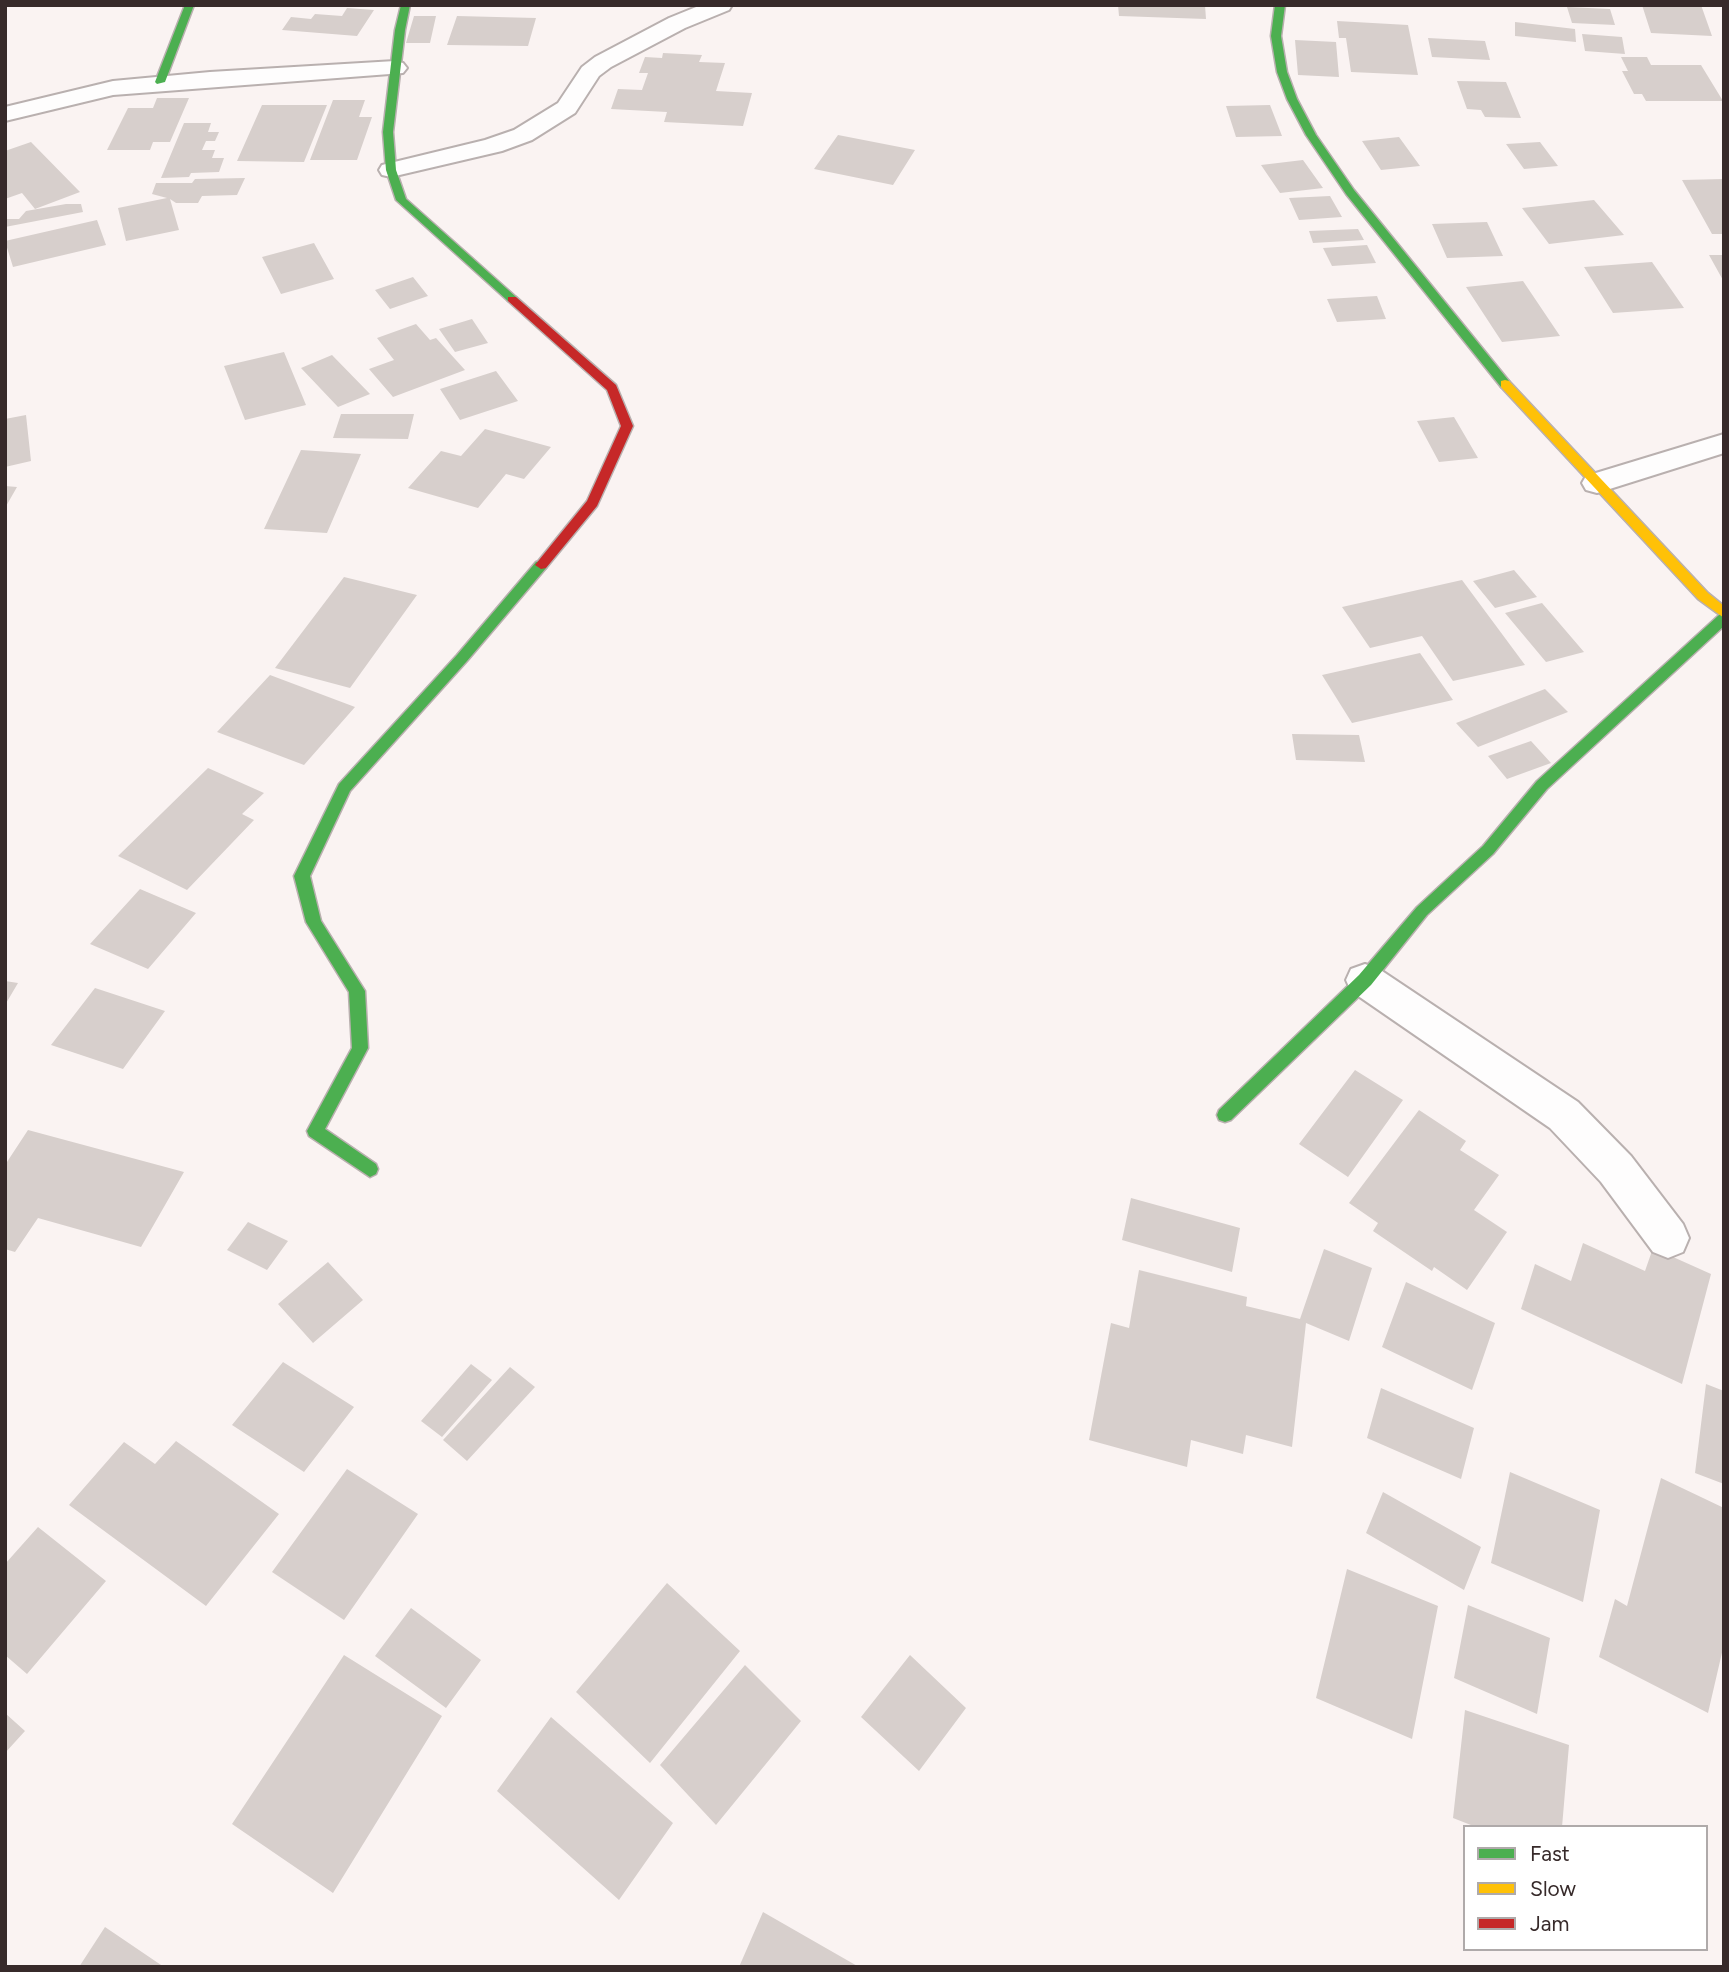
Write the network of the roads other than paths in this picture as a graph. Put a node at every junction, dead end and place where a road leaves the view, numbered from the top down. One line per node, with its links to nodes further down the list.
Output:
1 (190, 5): 6 (street)
2 (406, 5): 5 (street)
3 (721, 5): 8 (street)
4 (1280, 5): 10 (street)
5 (395, 68): 6 (street); 8 (street)
6 (160, 82): 7 (street)
7 (5, 114)
8 (391, 170): 14 (street)
9 (1724, 443): 10 (street)
10 (1597, 483): 11 (street)
11 (1724, 615): 12 (street)
12 (1365, 980): 13 (street); 15 (street)
13 (1225, 1115)
14 (370, 1169)
15 (1668, 1238)

